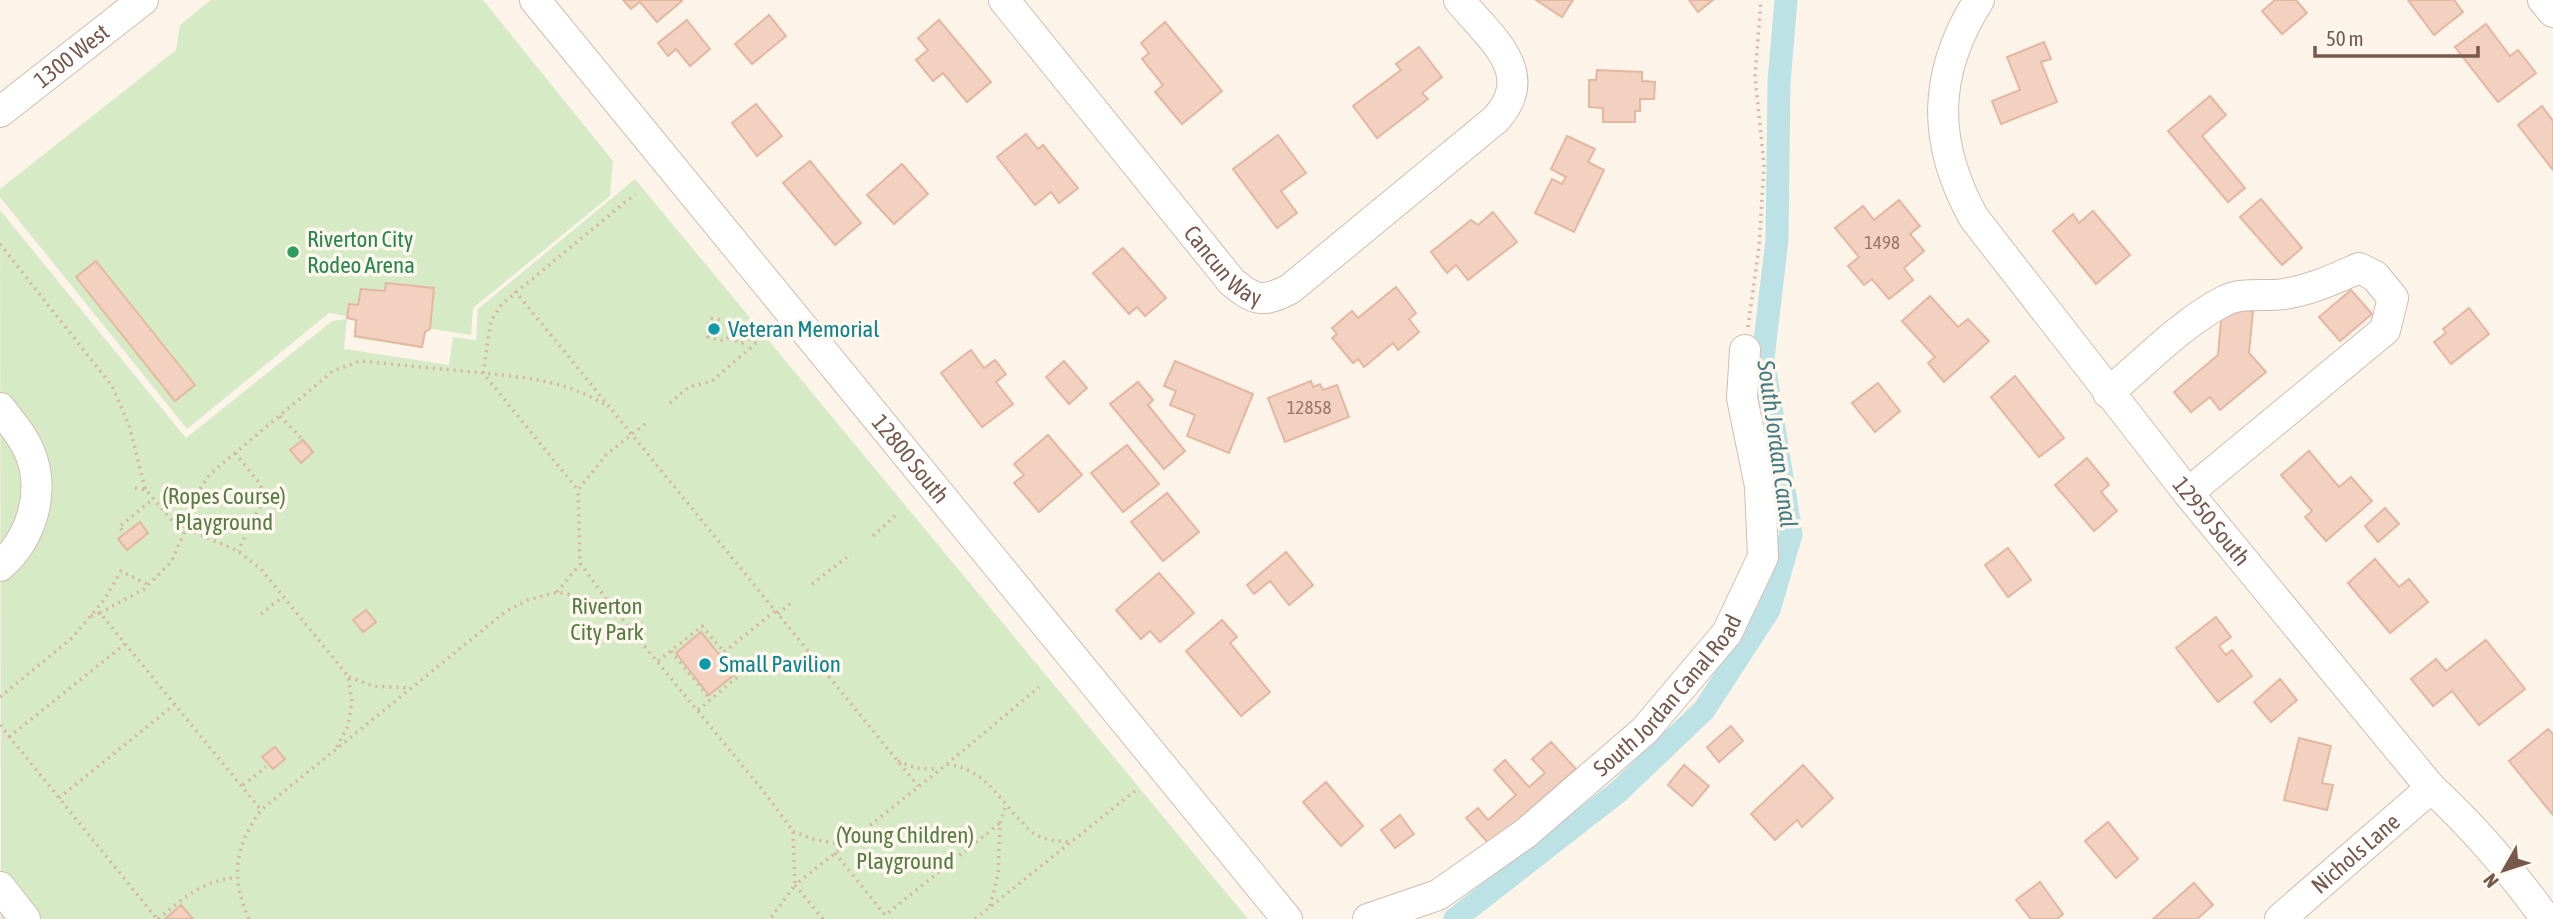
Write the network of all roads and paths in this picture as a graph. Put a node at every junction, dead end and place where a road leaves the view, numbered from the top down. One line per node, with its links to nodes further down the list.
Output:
1 (143, 0): 7 (street, 1300 West)
2 (535, 0): 86 (street, 12800 South)
3 (1004, 0): 4 (street, Cancun Way)
4 (1459, 0)
5 (1761, 0): 14 (path)
6 (1979, 0): 16 (street, 12950 South)
7 (0, 112)
8 (635, 194): 10 (path)
9 (0, 244): 27 (path)
10 (515, 291): 15 (path); 18 (path)
11 (753, 321): 12 (path)
12 (748, 326): 12 (path)
13 (759, 345): 17 (path)
14 (1745, 350): 87 (street, South Jordan Canal Road)
15 (483, 373): 18 (path); 20 (path); 25 (path)
16 (2108, 393): 26 (street, 12950 South); 26 (street)
17 (670, 403)
18 (608, 406): 22 (path)
19 (0, 408): 35 (street)
20 (280, 415): 23 (path); 24 (path)
21 (645, 424): 22 (path)
22 (632, 435): 25 (path); 42 (path)
23 (303, 440)
24 (235, 453): 29 (path); 32 (path)
25 (578, 490): 34 (path)
26 (2188, 493): 66 (street, 12950 South)
27 (153, 499): 29 (path); 30 (path)
28 (898, 514): 31 (path)
29 (186, 529): 32 (path); 37 (path)
30 (122, 530)
31 (873, 536)
32 (238, 551): 39 (path)
33 (851, 554): 36 (path)
34 (580, 563): 38 (path); 40 (path)
35 (0, 566)
36 (812, 584)
37 (149, 585): 43 (path); 45 (path)
38 (557, 592): 40 (path); 52 (path)
39 (283, 597): 44 (path); 50 (path)
40 (609, 603): 49 (path)
41 (791, 603): 42 (path)
42 (777, 612): 48 (path); 60 (path)
43 (100, 613): 45 (path); 46 (path)
44 (261, 614)
45 (91, 616): 53 (path)
46 (126, 644): 55 (path); 58 (path)
47 (671, 651): 48 (path); 49 (path); 54 (path)
48 (724, 652): 54 (path)
49 (658, 662): 56 (path)
50 (348, 676): 52 (path); 59 (path)
51 (1039, 687): 61 (path)
52 (412, 688): 59 (path)
53 (0, 697)
54 (710, 699): 56 (path)
55 (175, 704): 64 (path); 68 (path)
56 (698, 710): 72 (path)
57 (0, 725): 58 (path)
58 (9, 737): 68 (path)
59 (335, 750): 70 (path)
60 (897, 760): 63 (path); 65 (path)
61 (947, 764): 63 (path); 69 (path)
62 (266, 767): 64 (path)
63 (939, 769): 65 (path)
64 (242, 786): 70 (path)
65 (918, 786): 74 (path)
66 (2431, 788): 88 (street, Nichols Lane); 89 (street, 12950 South)
67 (1136, 790): 73 (path)
68 (59, 798): 81 (path)
69 (1006, 805): 71 (path); 73 (path)
70 (261, 810): 76 (path)
71 (1000, 823): 75 (path); 79 (path)
72 (793, 831): 74 (path); 77 (path)
73 (1070, 842): 79 (path)
74 (845, 845): 75 (path)
75 (835, 853): 77 (path)
76 (237, 877): 81 (path); 82 (path)
77 (795, 885): 83 (path); 84 (path)
78 (0, 887): 80 (street)
79 (989, 908): 85 (path)
80 (25, 919)
81 (157, 919)
82 (249, 919)
83 (769, 919)
84 (823, 919)
85 (975, 919)
86 (1287, 919)
87 (1368, 919)
88 (2280, 919)
89 (2546, 919)

